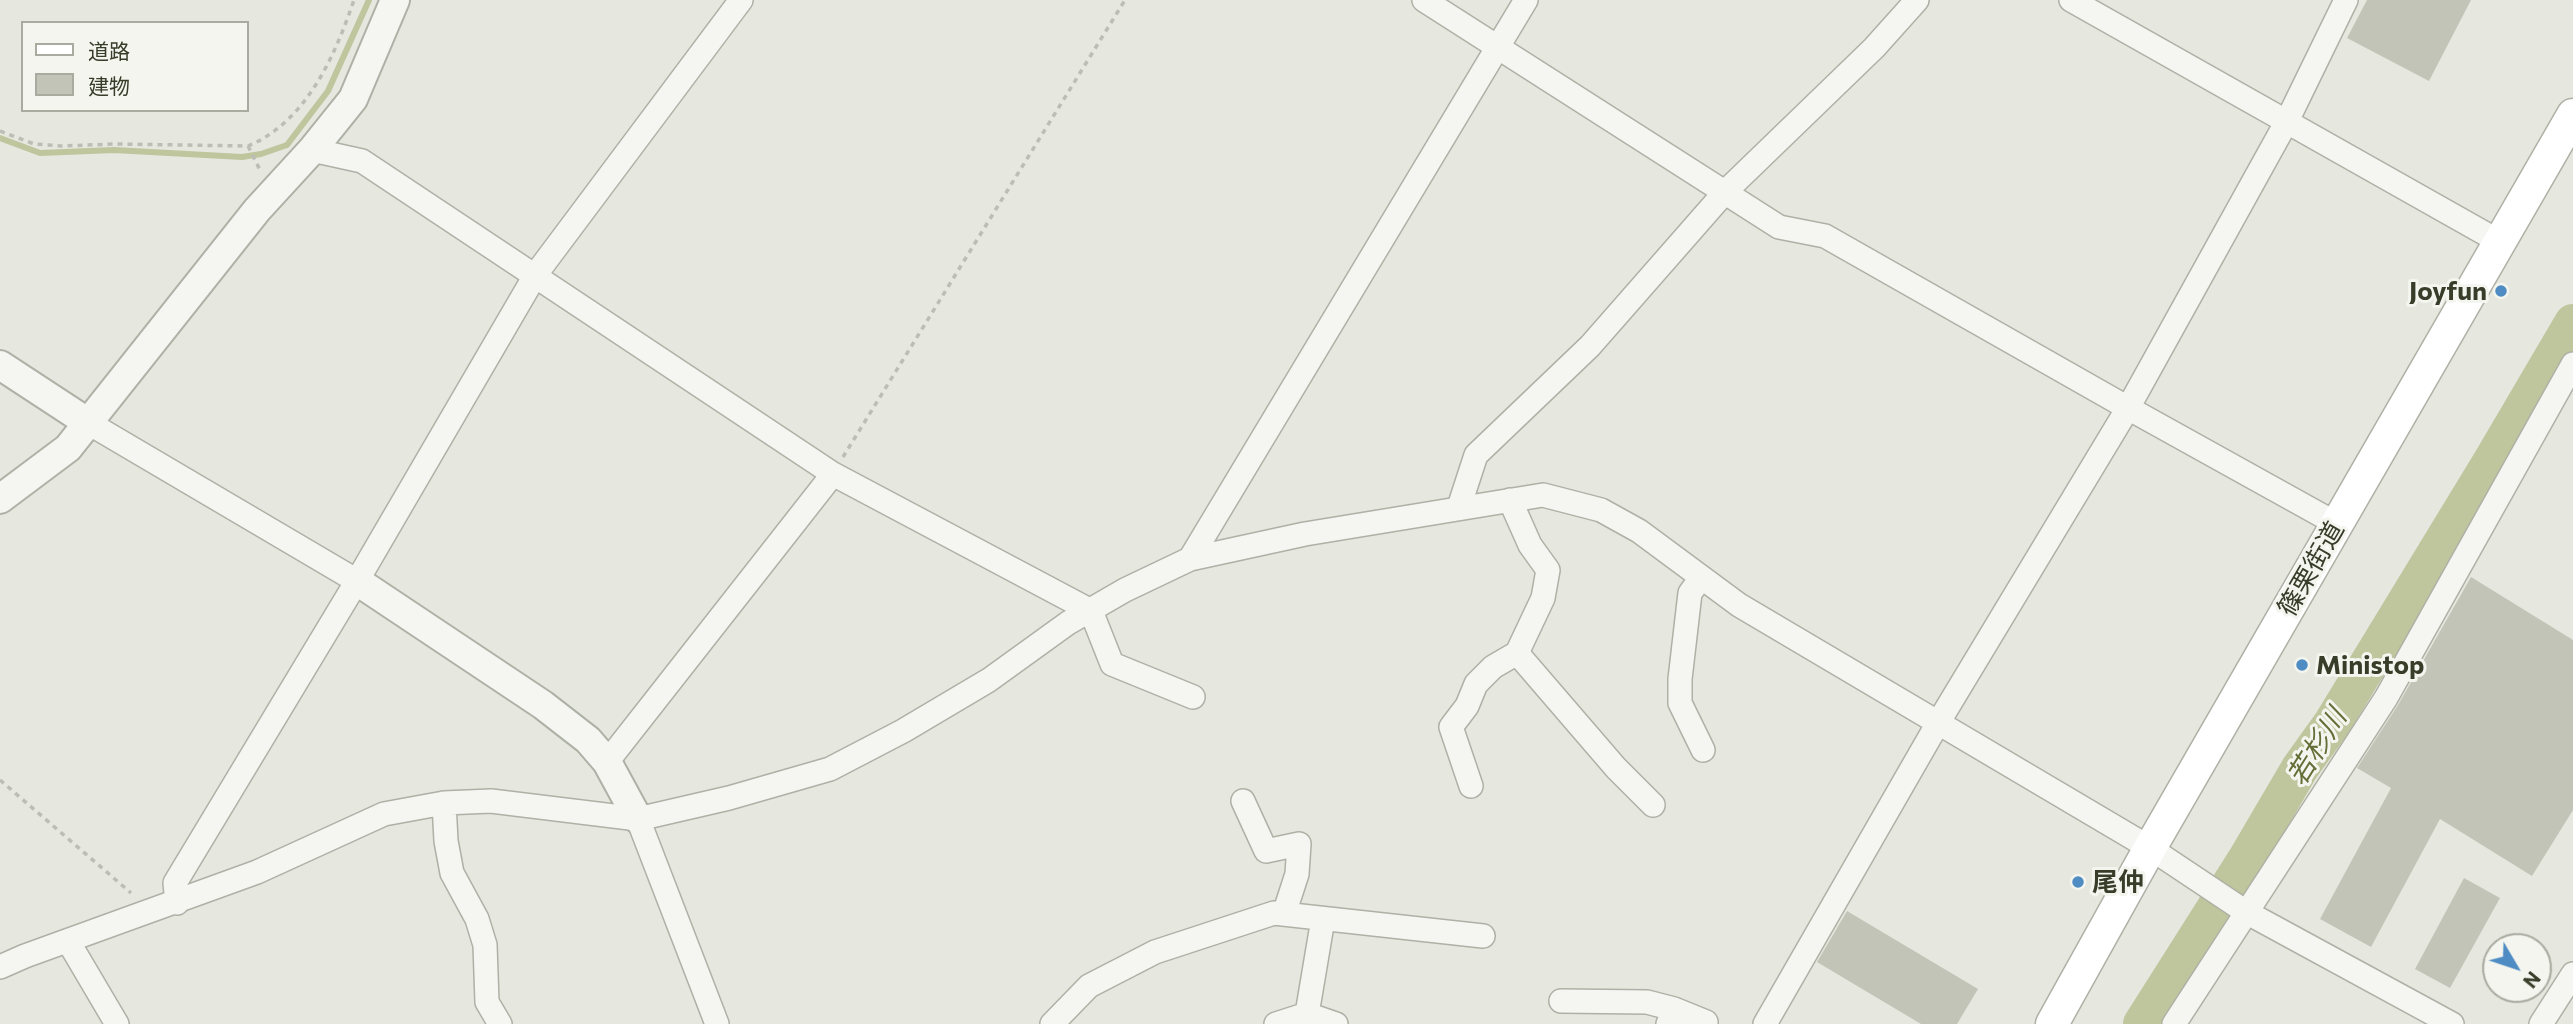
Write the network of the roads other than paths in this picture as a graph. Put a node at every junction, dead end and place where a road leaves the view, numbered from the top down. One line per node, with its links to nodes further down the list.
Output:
1 (395, 0): 11 (street)
2 (741, 0): 14 (street)
3 (1424, 0): 8 (street)
4 (1526, 0): 8 (street)
5 (1917, 0): 12 (street)
6 (2071, 0): 10 (street)
7 (2346, 0): 10 (street)
8 (1498, 47): 12 (street); 24 (street)
9 (2573, 115): 13 (main road, 篠栗街道)
10 (2287, 121): 13 (street); 17 (street)
11 (312, 150): 14 (street); 18 (street)
12 (1725, 192): 17 (street); 22 (street)
13 (2500, 242): 23 (main road, 篠栗街道)
14 (536, 274): 19 (street); 26 (street)
15 (2573, 364): 40 (street)
16 (0, 365): 18 (street)
17 (2128, 408): 23 (street); 30 (street)
18 (87, 422): 20 (street); 26 (street)
19 (833, 474): 27 (street); 32 (street)
20 (0, 499)
21 (1510, 500): 22 (street); 25 (street); 28 (street)
22 (1459, 507): 24 (street)
23 (2337, 524): 38 (main road, 篠栗街道)
24 (1190, 559): 27 (street)
25 (1702, 578): 30 (street); 31 (street)
26 (357, 581): 32 (street); 39 (street)
27 (1091, 611): 29 (street); 37 (street)
28 (1517, 653): 33 (street); 36 (street)
29 (1193, 697)
30 (1937, 723): 38 (street); 57 (street)
31 (1703, 750)
32 (607, 762): 37 (street)
33 (1471, 786)
34 (1243, 801): 41 (street)
35 (444, 803): 37 (street); 39 (street); 52 (street)
36 (1653, 805)
37 (638, 819): 53 (street)
38 (2150, 848): 40 (street); 58 (main road, 篠栗街道)
39 (177, 903): 44 (street)
40 (2246, 912): 59 (street); 60 (street)
41 (1284, 914): 42 (street); 54 (street)
42 (1323, 919): 43 (street); 48 (street)
43 (1483, 936)
44 (68, 941): 45 (street); 51 (street)
45 (0, 967)
46 (2573, 974): 61 (street)
47 (1561, 1001): 49 (street)
48 (1307, 1014): 55 (street); 56 (street)
49 (1671, 1017): 50 (street)
50 (1706, 1022)
51 (117, 1024)
52 (500, 1024)
53 (717, 1024)
54 (1052, 1024)
55 (1276, 1024)
56 (1336, 1024)
57 (1765, 1024)
58 (2052, 1024)
59 (2174, 1024)
60 (2452, 1024)
61 (2541, 1024)

